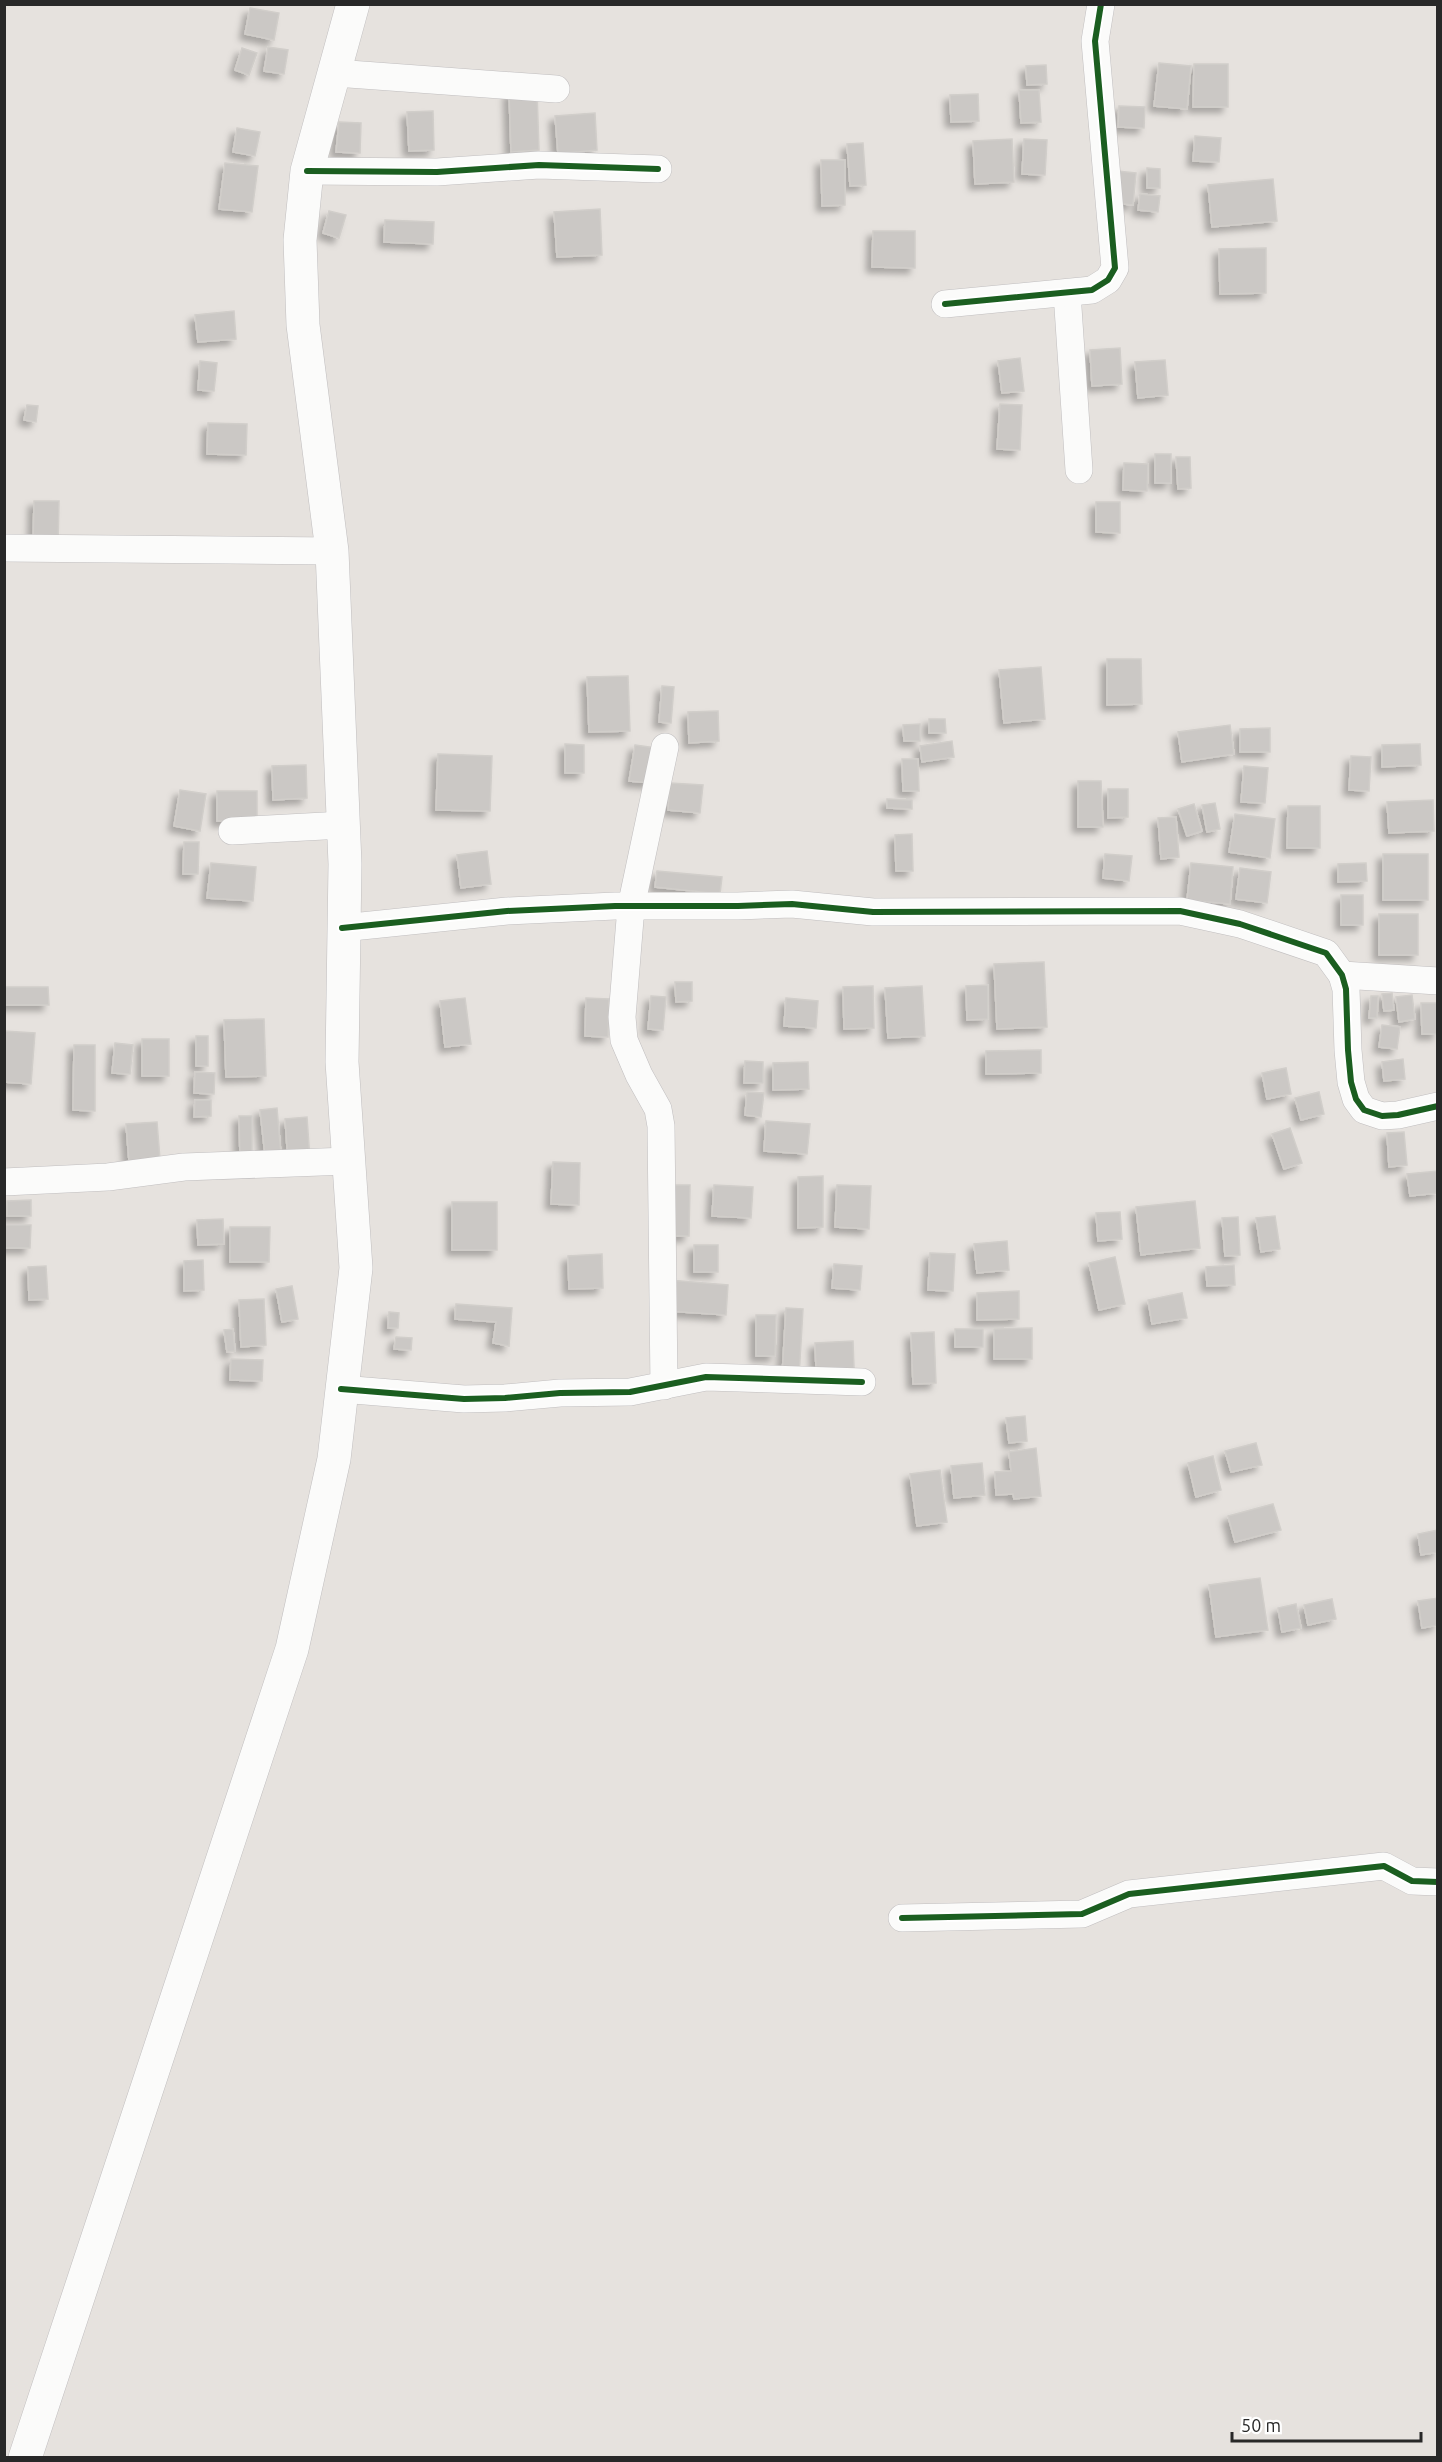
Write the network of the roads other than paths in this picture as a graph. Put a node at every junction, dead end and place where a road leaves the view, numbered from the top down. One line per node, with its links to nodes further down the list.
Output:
1 (353, 4): 3 (main road)
2 (1101, 4): 7 (street)
3 (335, 73): 4 (street); 6 (main road)
4 (556, 90)
5 (658, 169): 6 (street)
6 (307, 171): 11 (main road)
7 (1067, 293): 8 (street); 9 (street)
8 (945, 304)
9 (1079, 470)
10 (4, 548): 11 (street)
11 (332, 551): 13 (main road)
12 (665, 747): 15 (street)
13 (343, 825): 14 (street); 16 (main road)
14 (232, 831)
15 (631, 907): 16 (street); 17 (street); 23 (street)
16 (342, 928): 20 (main road)
17 (1342, 975): 18 (street); 19 (street)
18 (1437, 981)
19 (1437, 1106)
20 (348, 1161): 21 (street); 24 (main road)
21 (4, 1182)
22 (862, 1382): 23 (street)
23 (663, 1386): 24 (street)
24 (341, 1389): 27 (main road)
25 (1437, 1882): 26 (street)
26 (902, 1918)
27 (25, 2457)

